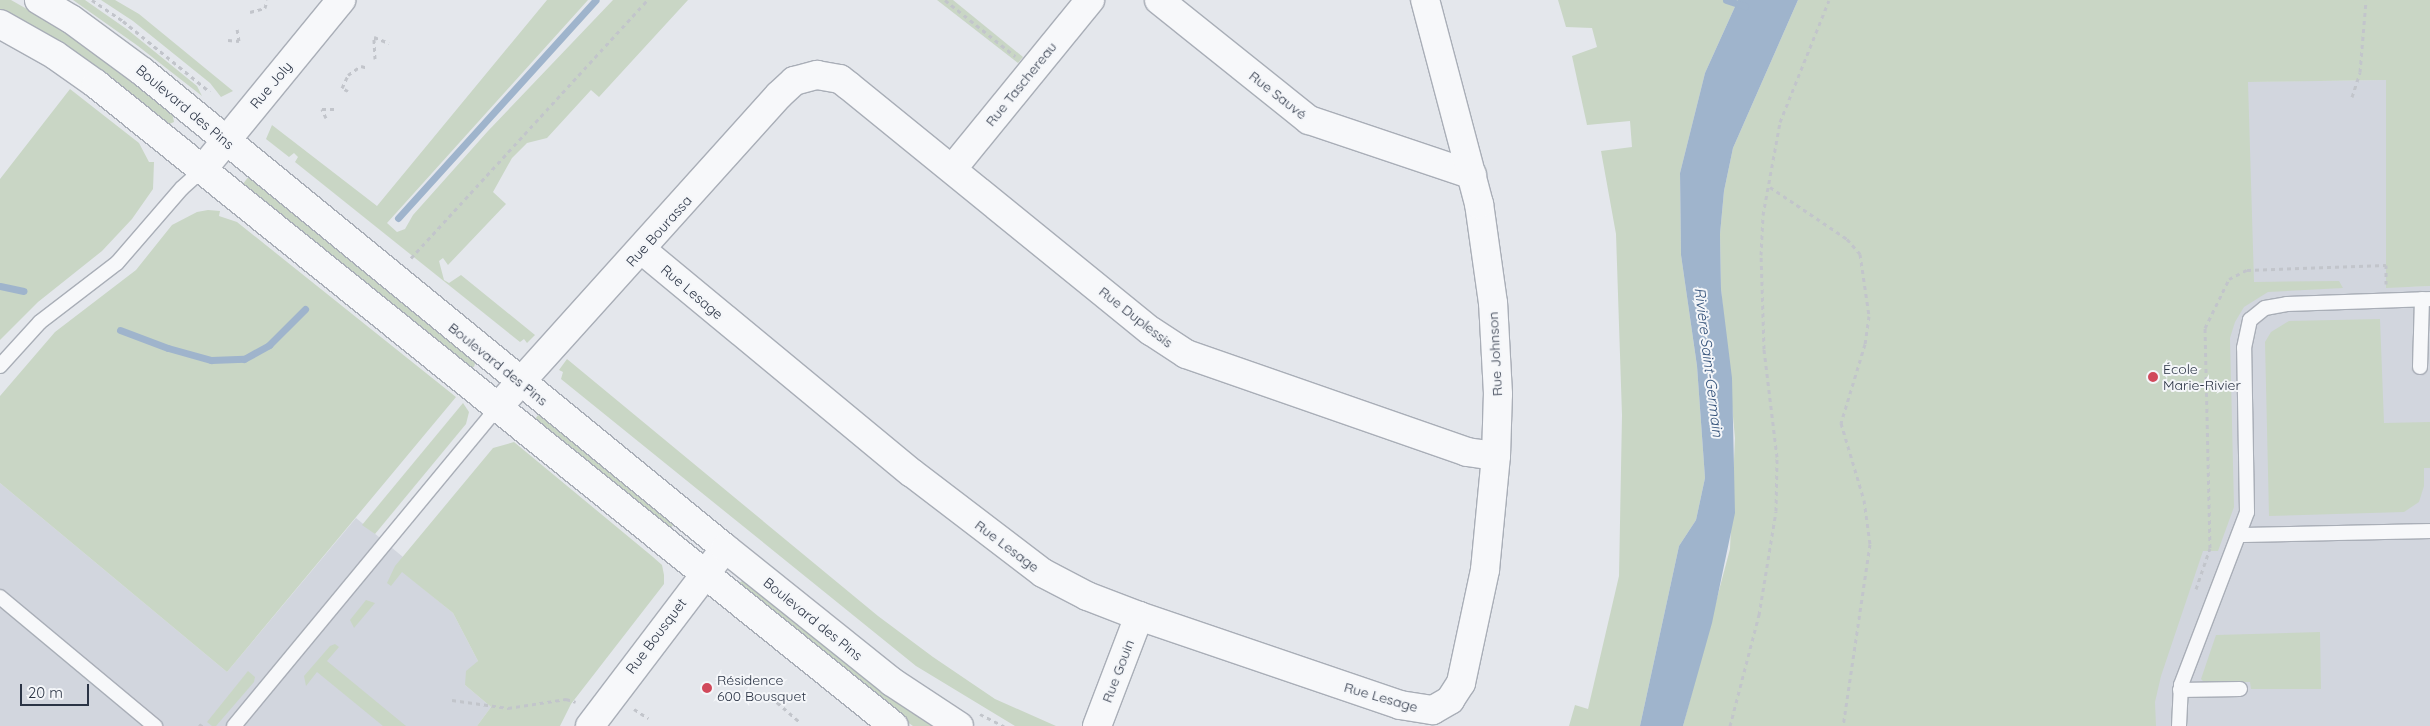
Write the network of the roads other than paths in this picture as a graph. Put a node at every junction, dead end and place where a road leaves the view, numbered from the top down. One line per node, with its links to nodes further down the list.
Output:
1 (39, 0): 8 (street, Boulevard des Pins)
2 (341, 0): 8 (street, Rue Joly)
3 (1090, 0): 9 (street, Rue Taschereau)
4 (1160, 0): 11 (street, Rue Sauvé)
5 (1425, 0): 11 (street, Rue Johnson)
6 (0, 24): 10 (street)
7 (830, 76): 9 (street, Rue Duplessis); 12 (street, Rue Bourassa)
8 (225, 141): 10 (street, Rue Joly); 16 (street, Boulevard des Pins)
9 (953, 168): 18 (street, Rue Duplessis)
10 (202, 170): 14 (lane); 17 (street)
11 (1472, 175): 18 (street, Rue Johnson)
12 (642, 250): 16 (street, Rue Bourassa); 24 (street, Rue Lesage)
13 (2426, 299): 15 (lane); 20 (lane)
14 (0, 366)
15 (2420, 366)
16 (522, 382): 17 (street, Rue Bourassa); 21 (street, Boulevard des Pins)
17 (498, 407): 22 (street); 29 (lane)
18 (1496, 456): 27 (street, Rue Johnson)
19 (2430, 531): 20 (lane)
20 (2239, 535): 26 (lane)
21 (724, 548): 22 (street, Rue Bousquet); 32 (street, Boulevard des Pins)
22 (703, 576): 30 (street, Rue Bousquet); 31 (street)
23 (0, 597): 28 (lane)
24 (1139, 616): 27 (street, Rue Lesage); 33 (street, Rue Gouin)
25 (2240, 689): 26 (lane)
26 (2180, 690): 34 (lane)
27 (1443, 706)
28 (155, 726)
29 (234, 726)
30 (590, 726)
31 (894, 726)
32 (959, 726)
33 (1097, 726)
34 (2179, 726)

